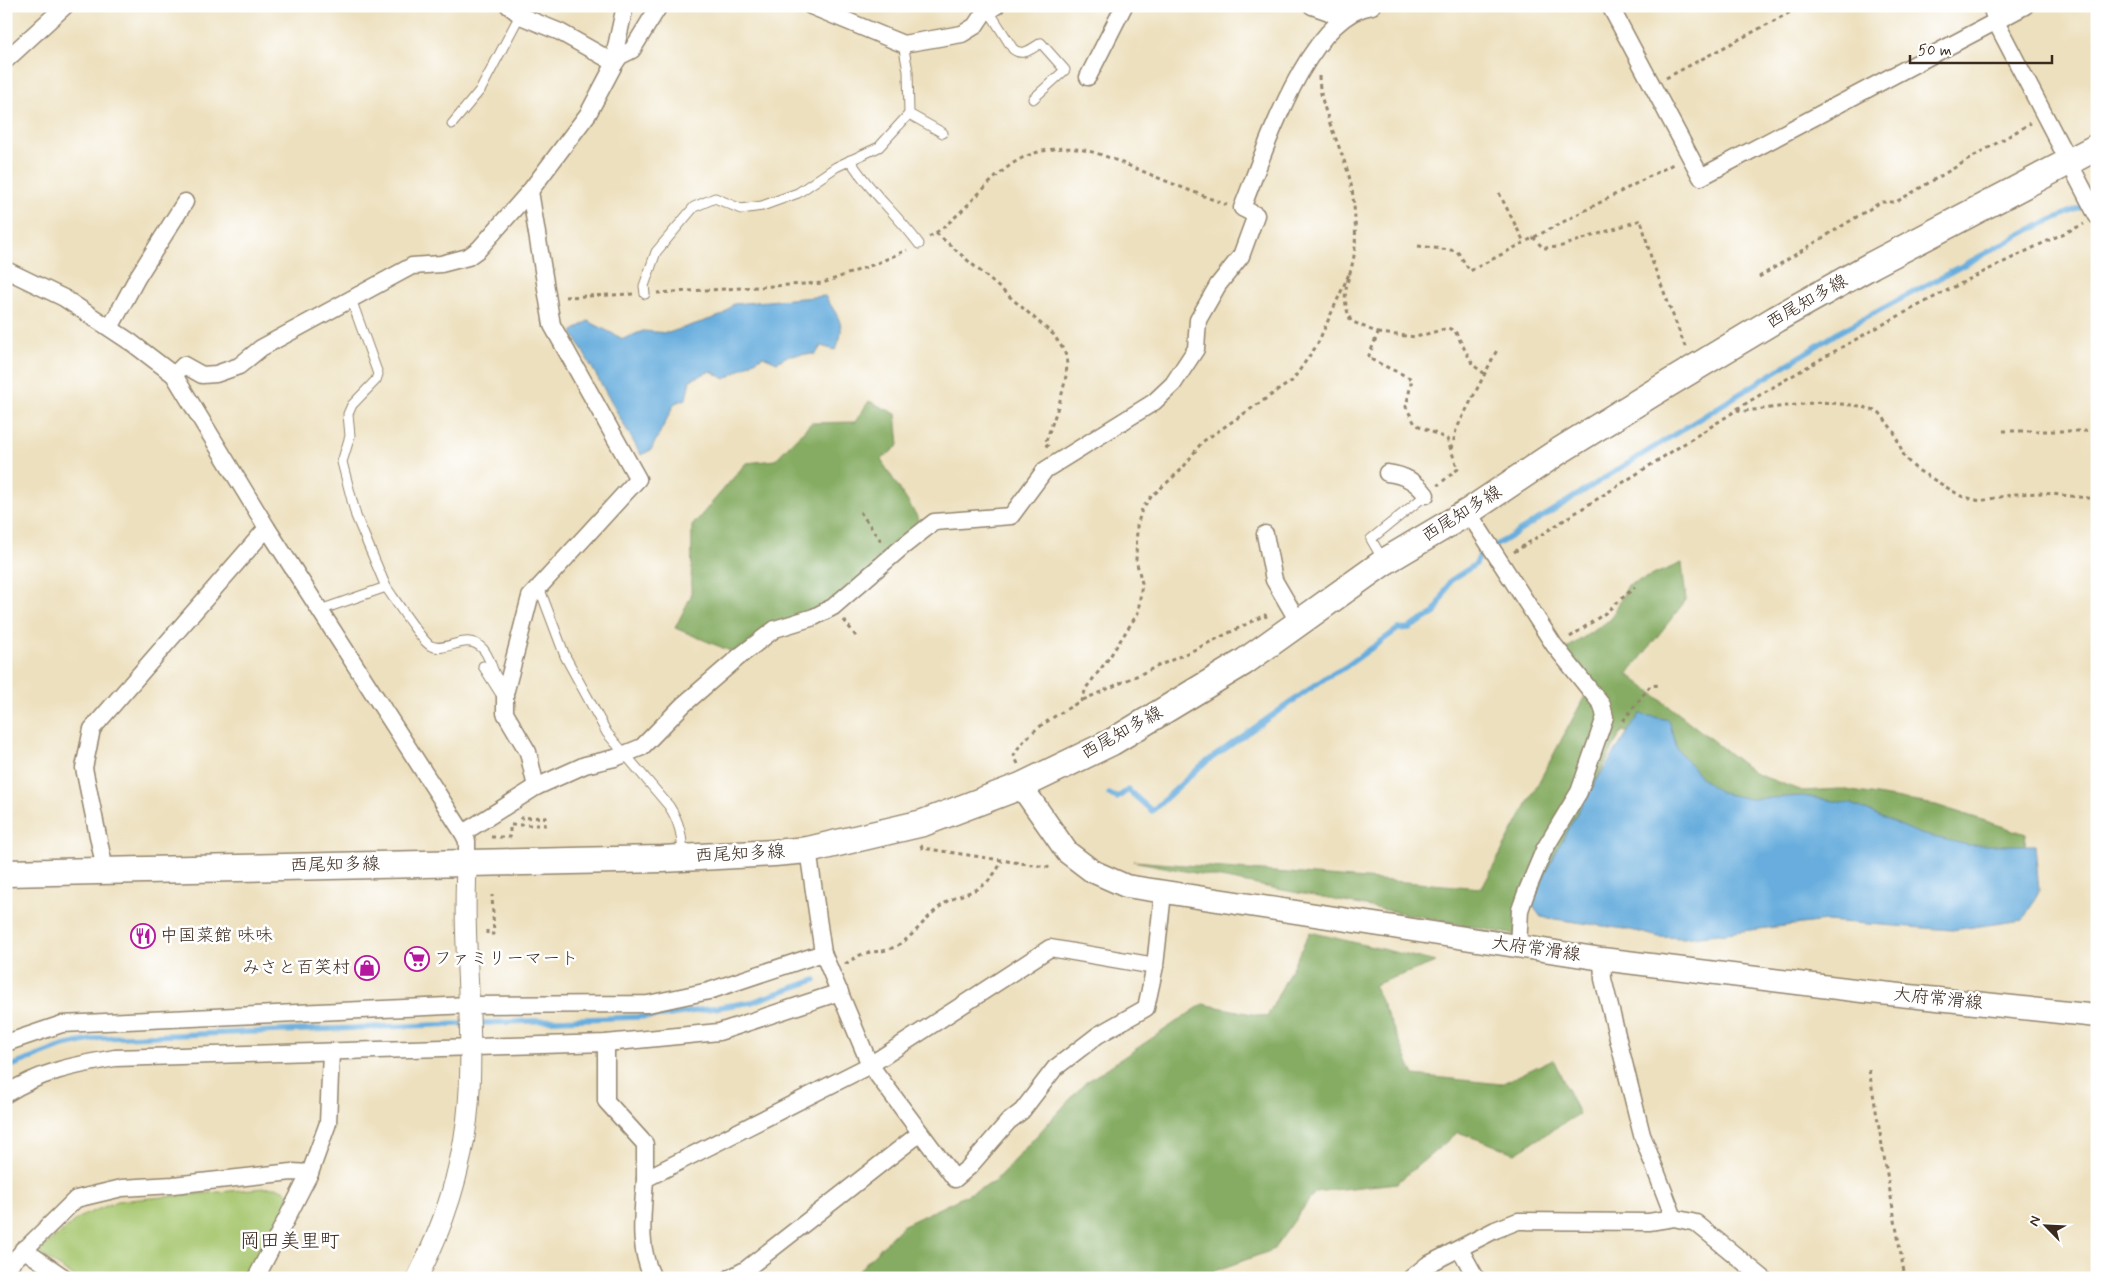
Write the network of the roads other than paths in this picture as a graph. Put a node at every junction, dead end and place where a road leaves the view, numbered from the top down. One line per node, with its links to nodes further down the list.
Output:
1 (65, 6): 15 (street)
2 (625, 6): 16 (street)
3 (659, 6): 16 (street)
4 (811, 6): 14 (street)
5 (1124, 6): 17 (street)
6 (1312, 6): 13 (street)
7 (1610, 6): 12 (street)
8 (2026, 6): 12 (street)
9 (1364, 7): 13 (street)
10 (993, 8): 14 (street); 18 (lane)
11 (520, 11): 16 (street); 20 (lane)
12 (1993, 14): 24 (street)
13 (1340, 19): 46 (street)
14 (903, 44): 19 (lane)
15 (6, 60)
16 (618, 60): 25 (street)
17 (1088, 77)
18 (1033, 99)
19 (910, 114): 21 (lane); 23 (lane)
20 (452, 124)
21 (943, 133)
22 (2097, 147): 24 (main road, 西尾知多線)
23 (850, 160): 28 (lane); 30 (lane)
24 (2068, 161): 27 (street); 36 (main road, 西尾知多線)
25 (530, 191): 31 (street); 41 (street)
26 (185, 202): 32 (street)
27 (2093, 219)
28 (919, 244)
29 (6, 270): 32 (street)
30 (645, 294)
31 (351, 298): 33 (street); 40 (lane)
32 (110, 328): 33 (street)
33 (174, 375): 37 (street)
34 (1387, 473): 35 (street)
35 (1426, 495): 39 (lane)
36 (1468, 512): 39 (main road, 西尾知多線); 56 (street)
37 (267, 528): 42 (street); 53 (street)
38 (1265, 534): 43 (street)
39 (1384, 562): 43 (main road, 西尾知多線)
40 (386, 587): 42 (lane); 45 (lane)
41 (539, 587): 45 (street); 46 (lane)
42 (320, 610): 49 (street)
43 (1289, 630): 47 (main road, 西尾知多線)
44 (483, 666): 45 (lane)
45 (506, 691): 48 (street)
46 (626, 754): 48 (street); 51 (lane)
47 (1024, 784): 50 (main road, 西尾知多線); 55 (main road, 大府常滑線)
48 (536, 787): 49 (street)
49 (463, 833): 52 (street)
50 (808, 850): 51 (main road, 西尾知多線); 59 (street)
51 (684, 857): 52 (main road, 西尾知多線)
52 (467, 862): 53 (main road, 西尾知多線); 60 (street)
53 (105, 870): 54 (main road, 西尾知多線)
54 (6, 873)
55 (1163, 893): 56 (main road, 大府常滑線); 58 (street)
56 (1518, 947): 57 (main road, 大府常滑線)
57 (1602, 959): 61 (main road, 大府常滑線); 71 (street)
58 (1155, 966): 66 (street); 68 (street)
59 (831, 972): 60 (street); 64 (street); 66 (street)
60 (469, 1010): 62 (street); 63 (street)
61 (2097, 1016)
62 (6, 1043)
63 (470, 1043): 64 (street); 65 (street); 77 (street)
64 (606, 1043): 70 (street)
65 (331, 1052): 67 (street); 69 (street)
66 (870, 1066): 68 (street); 70 (street)
67 (6, 1094)
68 (919, 1134): 79 (street)
69 (310, 1173): 72 (street); 76 (street)
70 (645, 1180): 78 (street)
71 (1674, 1218): 73 (street); 82 (street)
72 (24, 1249): 74 (street); 75 (street)
73 (1460, 1249): 80 (street); 81 (street)
74 (6, 1268)
75 (65, 1278)
76 (256, 1278)
77 (417, 1278)
78 (653, 1278)
79 (730, 1278)
80 (1410, 1278)
81 (1476, 1278)
82 (1763, 1278)

